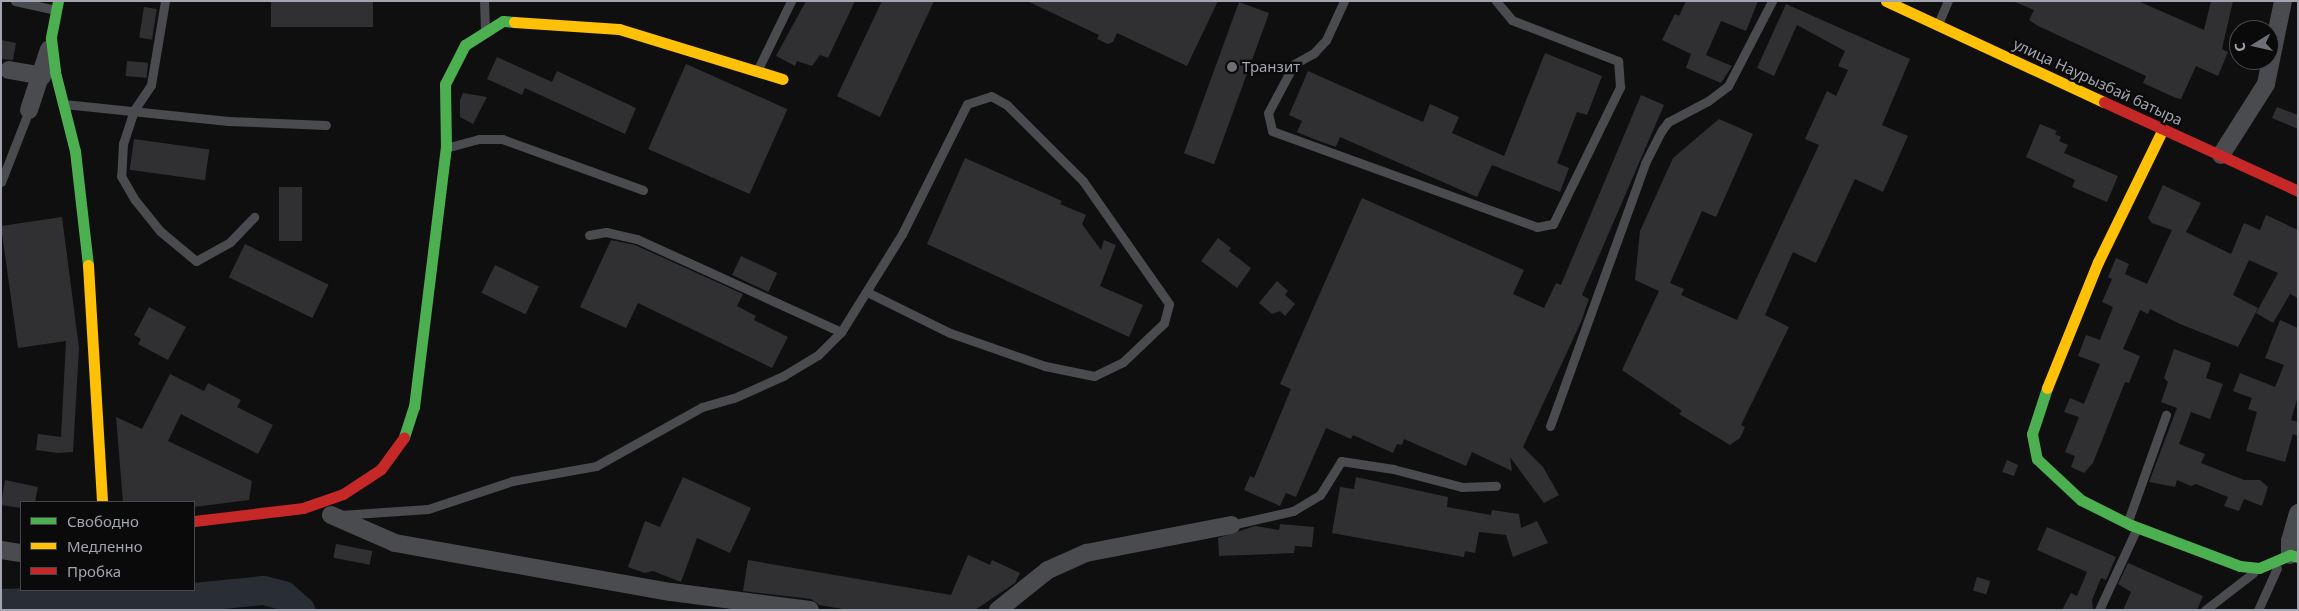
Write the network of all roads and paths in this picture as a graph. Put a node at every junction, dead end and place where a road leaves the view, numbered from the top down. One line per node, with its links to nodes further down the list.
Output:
1 (15, 1): 11 (lane)
2 (165, 1): 21 (lane)
3 (484, 1): 13 (lane)
4 (791, 1): 16 (lane)
5 (1344, 1): 6 (lane)
6 (1496, 1)
7 (1772, 1): 34 (lane)
8 (1886, 1): 12 (street, улица Наурызбай батыра)
9 (1948, 1): 12 (lane)
10 (2283, 1): 25 (street)
11 (57, 6): 14 (street)
12 (1938, 25): 23 (street, улица Наурызбай батыра)
13 (485, 32): 16 (street); 24 (street)
14 (51, 38): 17 (street); 19 (street)
15 (5, 70): 17 (street)
16 (757, 72): 18 (street)
17 (42, 76): 20 (street)
18 (782, 79)
19 (64, 104): 21 (lane); 36 (street)
20 (29, 110): 26 (lane)
21 (134, 110): 22 (lane); 29 (lane)
22 (326, 125)
23 (2163, 128): 25 (street, улица Наурызбай батыра); 42 (street)
24 (446, 148): 27 (lane); 37 (street)
25 (2221, 155): 28 (street, улица Наурызбай батыра)
26 (1, 182)
27 (643, 190)
28 (2298, 191)
29 (254, 217)
30 (588, 235): 32 (lane)
31 (867, 292): 31 (lane); 32 (lane)
32 (840, 332): 39 (lane)
33 (2166, 415): 42 (lane)
34 (1550, 426)
35 (1496, 486): 41 (lane)
36 (102, 501)
37 (303, 508): 39 (lane); 40 (street)
38 (2298, 513): 45 (street)
39 (331, 515): 47 (street)
40 (195, 521)
41 (1231, 525): 48 (street)
42 (2132, 525): 46 (street); 49 (lane)
43 (1, 550): 44 (street)
44 (20, 553)
45 (2290, 557): 46 (street); 51 (lane)
46 (2259, 568): 50 (lane)
47 (810, 610)
48 (998, 610)
49 (2099, 610)
50 (2205, 610)
51 (2258, 610)

